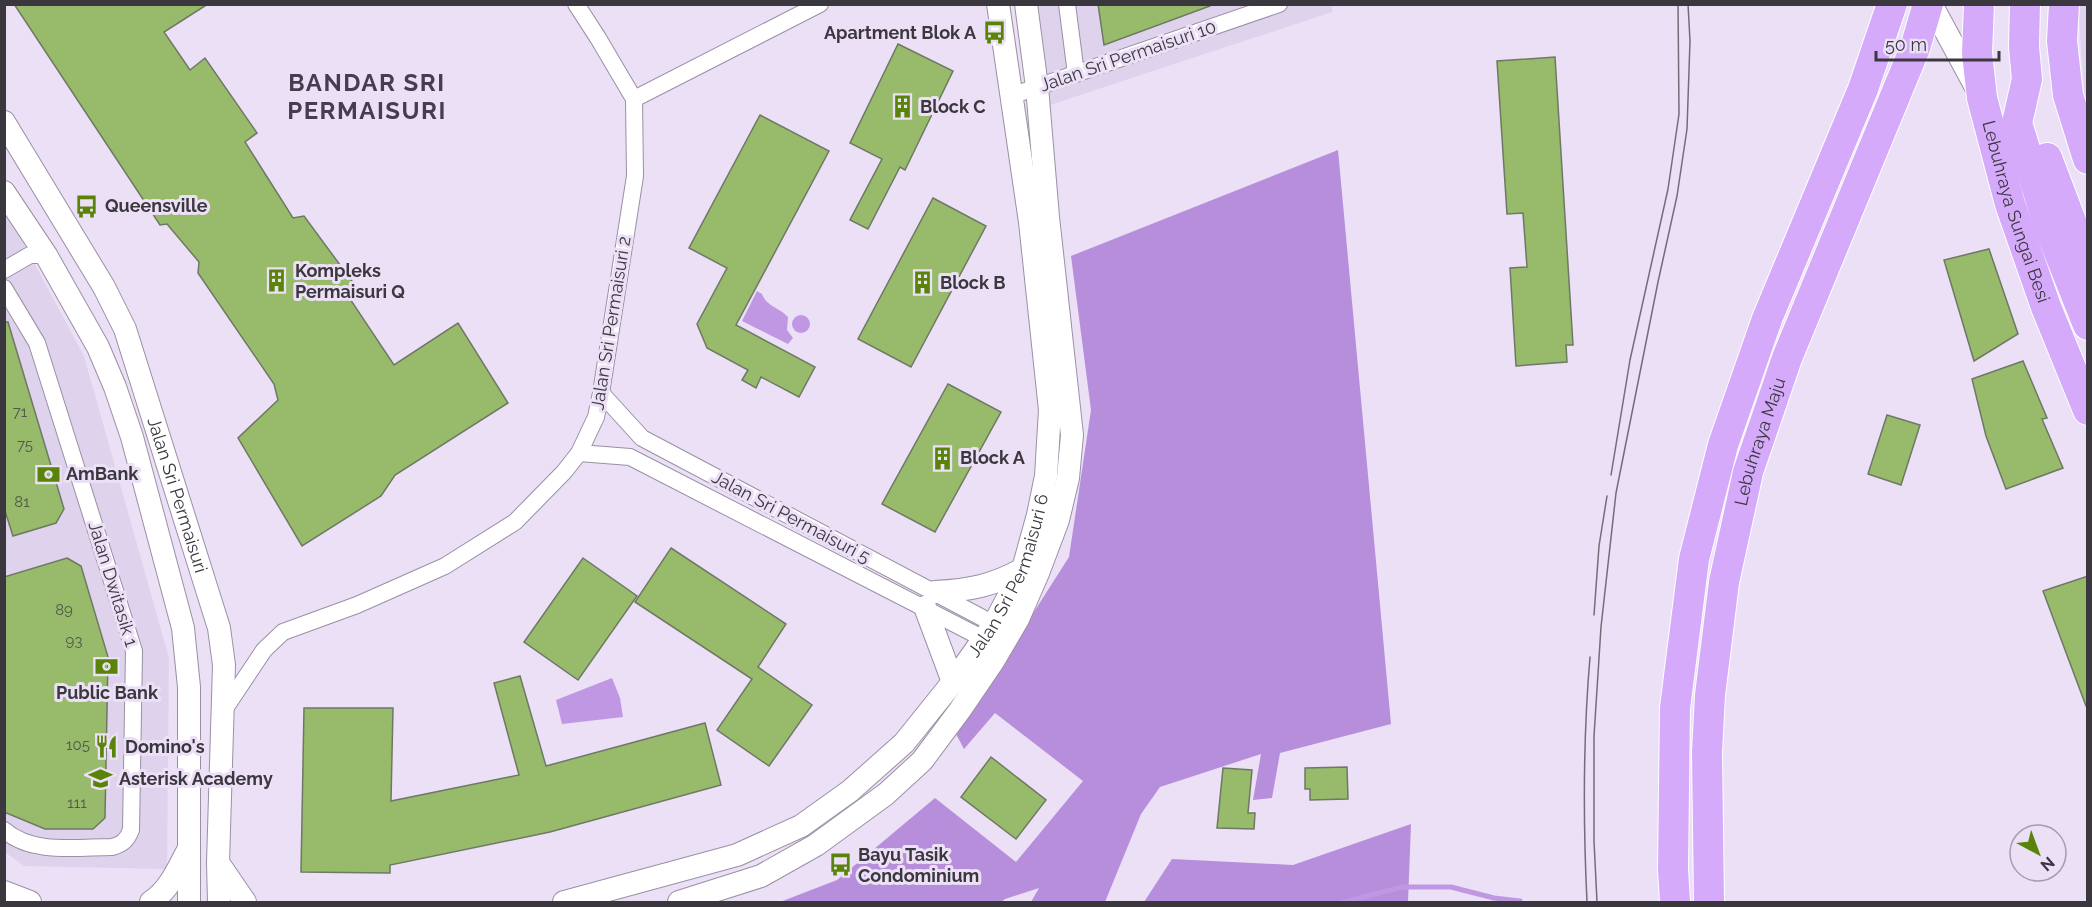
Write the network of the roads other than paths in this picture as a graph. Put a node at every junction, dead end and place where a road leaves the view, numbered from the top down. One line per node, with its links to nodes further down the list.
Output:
1 (576, 4): 18 (street)
2 (820, 4): 18 (street)
3 (998, 4): 16 (street, Jalan Sri Permaisuri 6)
4 (1026, 4): 15 (street, Jalan Sri Permaisuri 6)
5 (1067, 4): 13 (street)
6 (1279, 4): 12 (street, Jalan Sri Permaisuri 10)
7 (1892, 4): 48 (highway, Lebuhraya Maju)
8 (1930, 4): 17 (street); 49 (highway, Lebuhraya Maju)
9 (1979, 4): 17 (highway, Lebuhraya Sungai Besi)
10 (2025, 4): 14 (highway, Lebuhraya Sungai Besi)
11 (2064, 4): 20 (highway)
12 (1250, 9): 13 (street, Jalan Sri Permaisuri 10)
13 (1076, 74): 15 (street, Jalan Sri Permaisuri 10)
14 (2027, 79): 23 (highway); 26 (highway, Lebuhraya Sungai Besi)
15 (1037, 87): 16 (street, Jalan Sri Permaisuri 10); 32 (street, Jalan Sri Permaisuri 6)
16 (1011, 96): 30 (street, Jalan Sri Permaisuri 6)
17 (1982, 98): 28 (highway, Lebuhraya Sungai Besi)
18 (634, 99): 27 (street, Jalan Sri Permaisuri 2)
19 (4, 122): 36 (street, Jalan Sri Permaisuri)
20 (2088, 159)
21 (5, 194): 22 (street, Jalan Sri Permaisuri)
22 (46, 255): 24 (street); 38 (street, Jalan Sri Permaisuri)
23 (2088, 266)
24 (4, 270)
25 (4, 288): 37 (street, Jalan Dwitasik 1)
26 (2088, 325)
27 (601, 393): 29 (street, Jalan Sri Permaisuri 2); 31 (street, Jalan Sri Permaisuri 5)
28 (2088, 410)
29 (579, 453): 31 (street, Jalan Sri Permaisuri 5); 36 (street, Jalan Sri Permaisuri 2)
30 (1023, 569): 31 (street); 33 (street, Jalan Sri Permaisuri 6)
31 (930, 600): 33 (street, Jalan Sri Permaisuri 5); 35 (street)
32 (1018, 619): 33 (street); 34 (street, Jalan Sri Permaisuri 6)
33 (992, 633): 34 (street); 35 (street, Jalan Sri Permaisuri 6)
34 (994, 660): 47 (street, Jalan Sri Permaisuri 6)
35 (953, 682): 41 (street, Jalan Sri Permaisuri 6)
36 (222, 713): 39 (street, Jalan Sri Permaisuri)
37 (4, 830)
38 (189, 849): 43 (street); 44 (street, Jalan Sri Permaisuri)
39 (218, 863): 45 (street, Jalan Sri Permaisuri); 46 (street)
40 (4, 892): 42 (street)
41 (576, 901)
42 (30, 903)
43 (151, 903)
44 (189, 903)
45 (219, 903)
46 (244, 903)
47 (680, 903)
48 (1675, 903)
49 (1709, 903)

